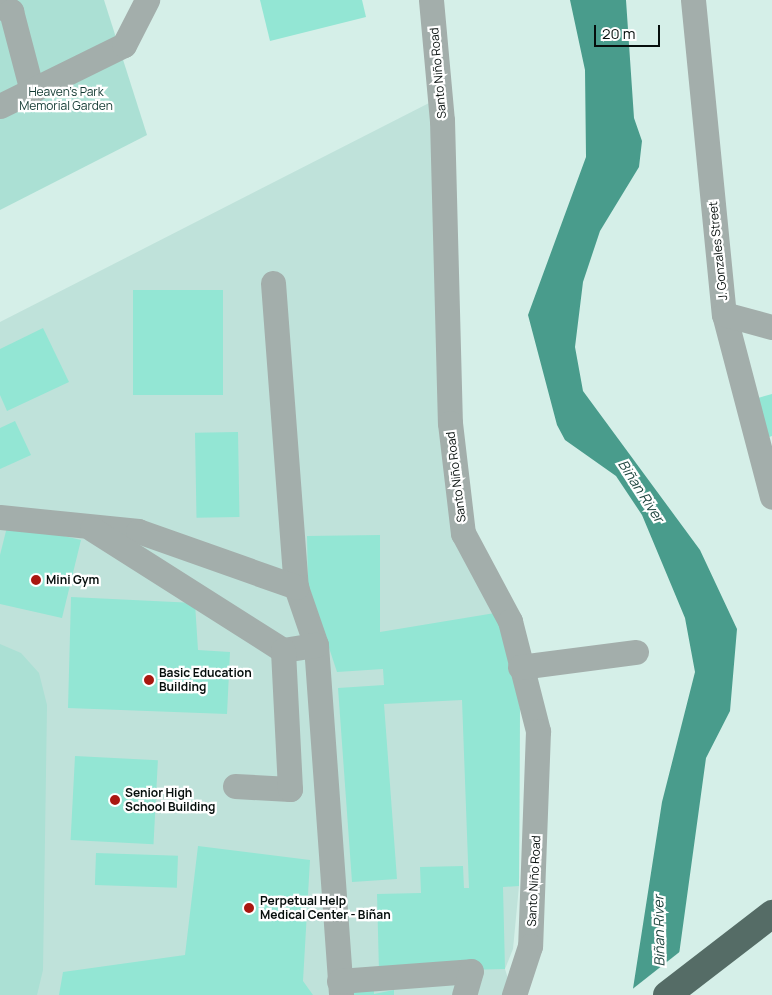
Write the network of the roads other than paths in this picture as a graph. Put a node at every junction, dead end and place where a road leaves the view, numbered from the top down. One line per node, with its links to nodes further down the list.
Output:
1 (147, 0): 5 (street)
2 (431, 0): 17 (street, Santo Niño Road)
3 (693, 0): 8 (street, J. Gonzales Street)
4 (0, 7): 5 (street)
5 (32, 90): 6 (street)
6 (0, 106)
7 (273, 283): 13 (street)
8 (724, 314): 9 (street); 10 (street, J. Gonzales Street)
9 (772, 327)
10 (772, 497)
11 (0, 516): 12 (street)
12 (86, 525): 13 (street); 15 (street)
13 (296, 587): 14 (street)
14 (316, 644): 15 (street); 21 (street)
15 (283, 650): 18 (street)
16 (636, 652): 17 (street)
17 (520, 667): 23 (street, Santo Niño Road)
18 (235, 786)
19 (772, 914): 24 (highway)
20 (396, 986): 21 (street); 22 (street)
21 (340, 988)
22 (464, 995)
23 (514, 995)
24 (667, 995)

